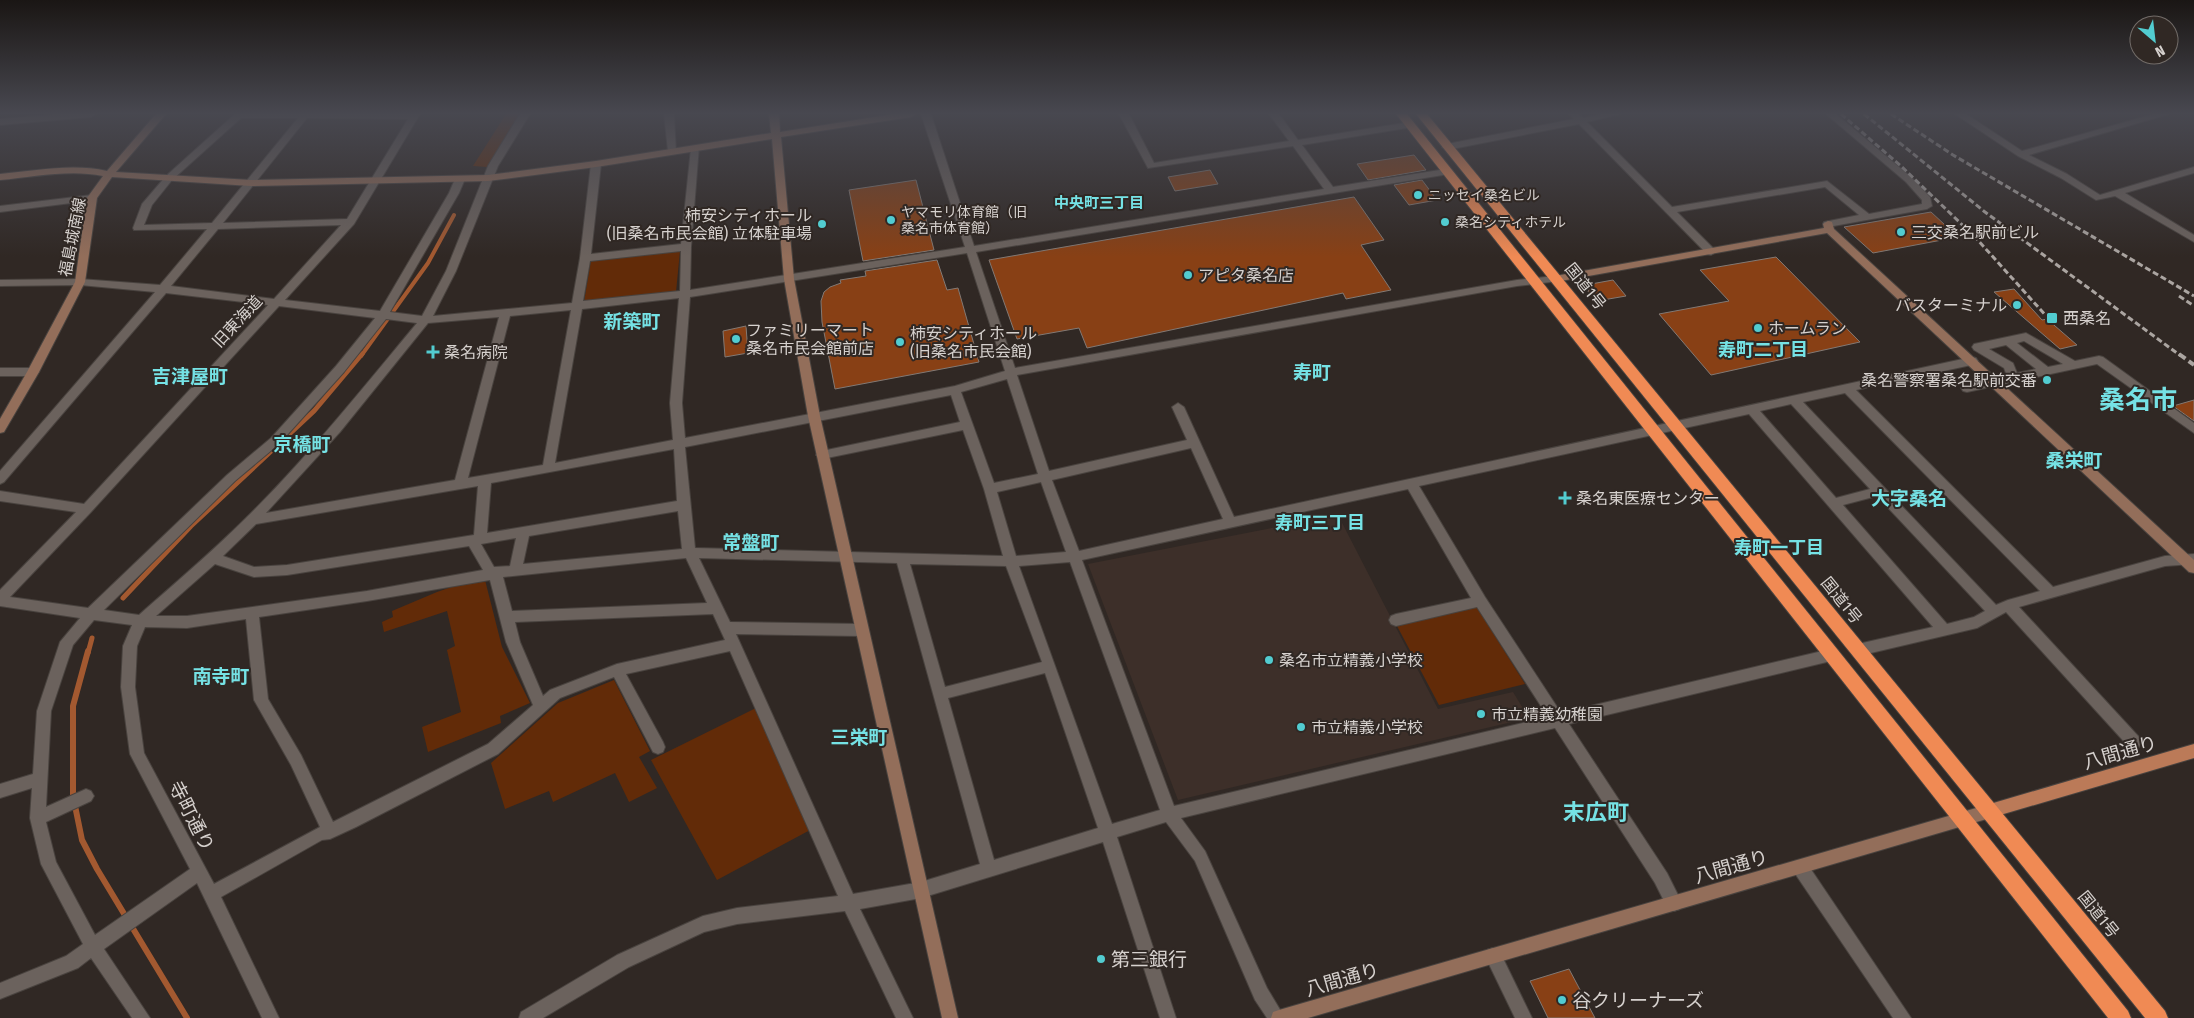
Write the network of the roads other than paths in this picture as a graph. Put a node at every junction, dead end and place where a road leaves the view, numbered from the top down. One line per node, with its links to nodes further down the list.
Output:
1 (120, 162): 21 (street, 福島城南線)
2 (187, 162): 23 (street)
3 (267, 162): 27 (street)
4 (386, 162): 26 (street, 旧東海道)
5 (498, 162): 24 (street)
6 (611, 162): 18 (street)
7 (695, 162): 38 (street)
8 (778, 162): 43 (street)
9 (941, 162): 39 (street)
10 (1149, 162): 11 (street)
11 (1181, 162)
12 (1309, 162): 28 (street)
13 (1438, 162): 20 (highway)
14 (1460, 162): 42 (highway, 国道1号)
15 (1622, 162): 32 (street)
16 (1887, 162): 33 (street)
17 (2036, 162): 29 (street)
18 (596, 164): 24 (street); 41 (street)
19 (2194, 170): 29 (street)
20 (1446, 172): 28 (street); 45 (highway)
21 (109, 174): 22 (street); 23 (street); 30 (street, 福島城南線)
22 (0, 177)
23 (169, 178): 27 (street); 35 (street)
24 (488, 178): 25 (street); 53 (street)
25 (460, 179): 26 (street); 52 (street)
26 (375, 180): 27 (street); 34 (street, 旧東海道)
27 (250, 182): 35 (street)
28 (1330, 190): 39 (street)
29 (2117, 193): 37 (street)
30 (92, 198): 31 (street); 44 (street, 福島城南線)
31 (0, 209)
32 (1670, 210): 33 (street); 40 (street)
33 (1866, 216): 36 (street)
34 (350, 222): 35 (street); 49 (street, 旧東海道)
35 (214, 226): 47 (street)
36 (1829, 227): 40 (street); 57 (street)
37 (2194, 239)
38 (686, 247): 41 (street); 48 (street)
39 (969, 250): 43 (street); 63 (street)
40 (1711, 252): 42 (street)
41 (585, 258): 50 (street)
42 (1555, 279): 45 (street); 74 (highway, 国道1号)
43 (789, 280): 48 (street); 72 (street)
44 (80, 282): 46 (street); 47 (street); 62 (street, 福島城南線)
45 (1534, 282): 63 (street); 77 (highway)
46 (0, 283)
47 (162, 289): 49 (street); 83 (street)
48 (685, 294): 50 (street); 78 (street)
49 (276, 303): 52 (street); 92 (street, 旧東海道)
50 (578, 306): 51 (street); 81 (street)
51 (505, 314): 53 (street); 85 (street)
52 (383, 315): 53 (street); 112 (street)
53 (425, 320): 93 (street)
54 (2026, 337): 55 (street); 56 (street); 58 (street)
55 (2009, 342): 56 (street); 59 (street)
56 (2018, 350): 59 (street); 60 (street)
57 (1972, 361): 65 (street); 66 (street)
58 (2073, 365): 60 (street); 76 (street)
59 (2009, 366): 64 (street)
60 (2046, 371): 64 (street)
61 (0, 372): 62 (street)
62 (33, 372): 75 (street, 福島城南線)
63 (1011, 374): 68 (street); 82 (street)
64 (2013, 378): 65 (street)
65 (1995, 382): 67 (street); 103 (street)
66 (1847, 388): 69 (street); 106 (street)
67 (1967, 388)
68 (955, 390): 72 (street); 73 (street)
69 (1794, 400): 71 (street); 88 (street)
70 (1178, 407): 79 (street)
71 (1752, 410): 74 (street); 90 (street)
72 (814, 416): 78 (street); 80 (street)
73 (967, 425): 80 (street); 87 (street)
74 (1674, 426): 77 (street); 121 (highway, 国道1号)
75 (0, 429)
76 (2194, 429)
77 (1653, 431): 86 (street); 122 (highway)
78 (678, 443): 81 (street); 91 (street)
79 (1194, 444): 82 (street); 94 (street)
80 (822, 455): 98 (street)
81 (548, 469): 84 (street)
82 (1045, 477): 87 (street); 99 (street)
83 (0, 479)
84 (485, 480): 85 (street); 96 (street)
85 (460, 484): 93 (street)
86 (1411, 484): 94 (street); 108 (street)
87 (990, 489): 102 (street)
88 (1880, 491): 90 (street); 111 (street)
89 (0, 496): 92 (street)
90 (1834, 503): 119 (street)
91 (683, 505): 95 (street); 97 (street)
92 (87, 509): 107 (street, 旧東海道)
93 (252, 520): 100 (street)
94 (1231, 523): 99 (street)
95 (524, 532): 96 (street); 104 (street)
96 (477, 540): 100 (street); 105 (street)
97 (690, 553): 98 (street); 104 (street); 110 (street)
98 (845, 556): 101 (street); 118 (street)
99 (1074, 557): 102 (street); 135 (street)
100 (213, 558): 116 (street)
101 (902, 558): 102 (street); 125 (street)
102 (1011, 561): 123 (street)
103 (2191, 562): 106 (street)
104 (515, 570): 105 (street)
105 (493, 573): 113 (street); 114 (street)
106 (2051, 593): 109 (street)
107 (0, 600): 112 (street)
108 (1480, 601): 115 (street); 127 (street)
109 (2008, 605): 111 (street); 128 (street)
110 (717, 608): 114 (street); 117 (street)
111 (1995, 613): 119 (street)
112 (91, 614): 116 (street); 131 (street)
113 (252, 614): 116 (street); 138 (street)
114 (507, 617): 126 (street)
115 (1396, 620)
116 (141, 621): 142 (street, 寺町通り)
117 (726, 628): 118 (street); 120 (street)
118 (861, 630): 143 (street)
119 (1944, 630): 121 (street)
120 (734, 644): 124 (street); 145 (street)
121 (1858, 650): 134 (highway, 国道1号)
122 (1831, 654): 127 (street); 137 (highway)
123 (1050, 666): 125 (street); 139 (street)
124 (617, 670): 126 (street); 129 (street)
125 (940, 694): 141 (street)
126 (540, 706): 138 (street)
127 (1558, 722): 135 (street); 146 (street)
128 (2134, 742)
129 (658, 747)
130 (2194, 751): 134 (main road, 八間通り)
131 (39, 780): 132 (street); 136 (street)
132 (0, 791)
133 (86, 796): 136 (street)
134 (1990, 811): 137 (street, 八間通り); 160 (highway, 国道1号)
135 (1169, 814): 139 (street); 156 (street)
136 (38, 818): 147 (street)
137 (1964, 819): 140 (street, 八間通り); 159 (highway)
138 (330, 832): 144 (street)
139 (1108, 834): 141 (street); 155 (street)
140 (1800, 867): 146 (street, 八間通り); 158 (street)
141 (988, 869): 143 (street)
142 (198, 873): 144 (street, 寺町通り); 147 (street)
143 (921, 890): 145 (street); 154 (street)
144 (211, 894): 151 (street, 寺町通り)
145 (849, 903): 152 (street); 153 (street)
146 (1674, 903): 148 (street, 八間通り)
147 (98, 943): 149 (street); 150 (street)
148 (1493, 956): 156 (street, 八間通り); 157 (street)
149 (0, 992)
150 (142, 1018)
151 (271, 1018)
152 (527, 1018)
153 (905, 1018)
154 (950, 1018)
155 (1168, 1018)
156 (1278, 1018)
157 (1524, 1018)
158 (1902, 1018)
159 (2121, 1018)
160 (2158, 1018)

